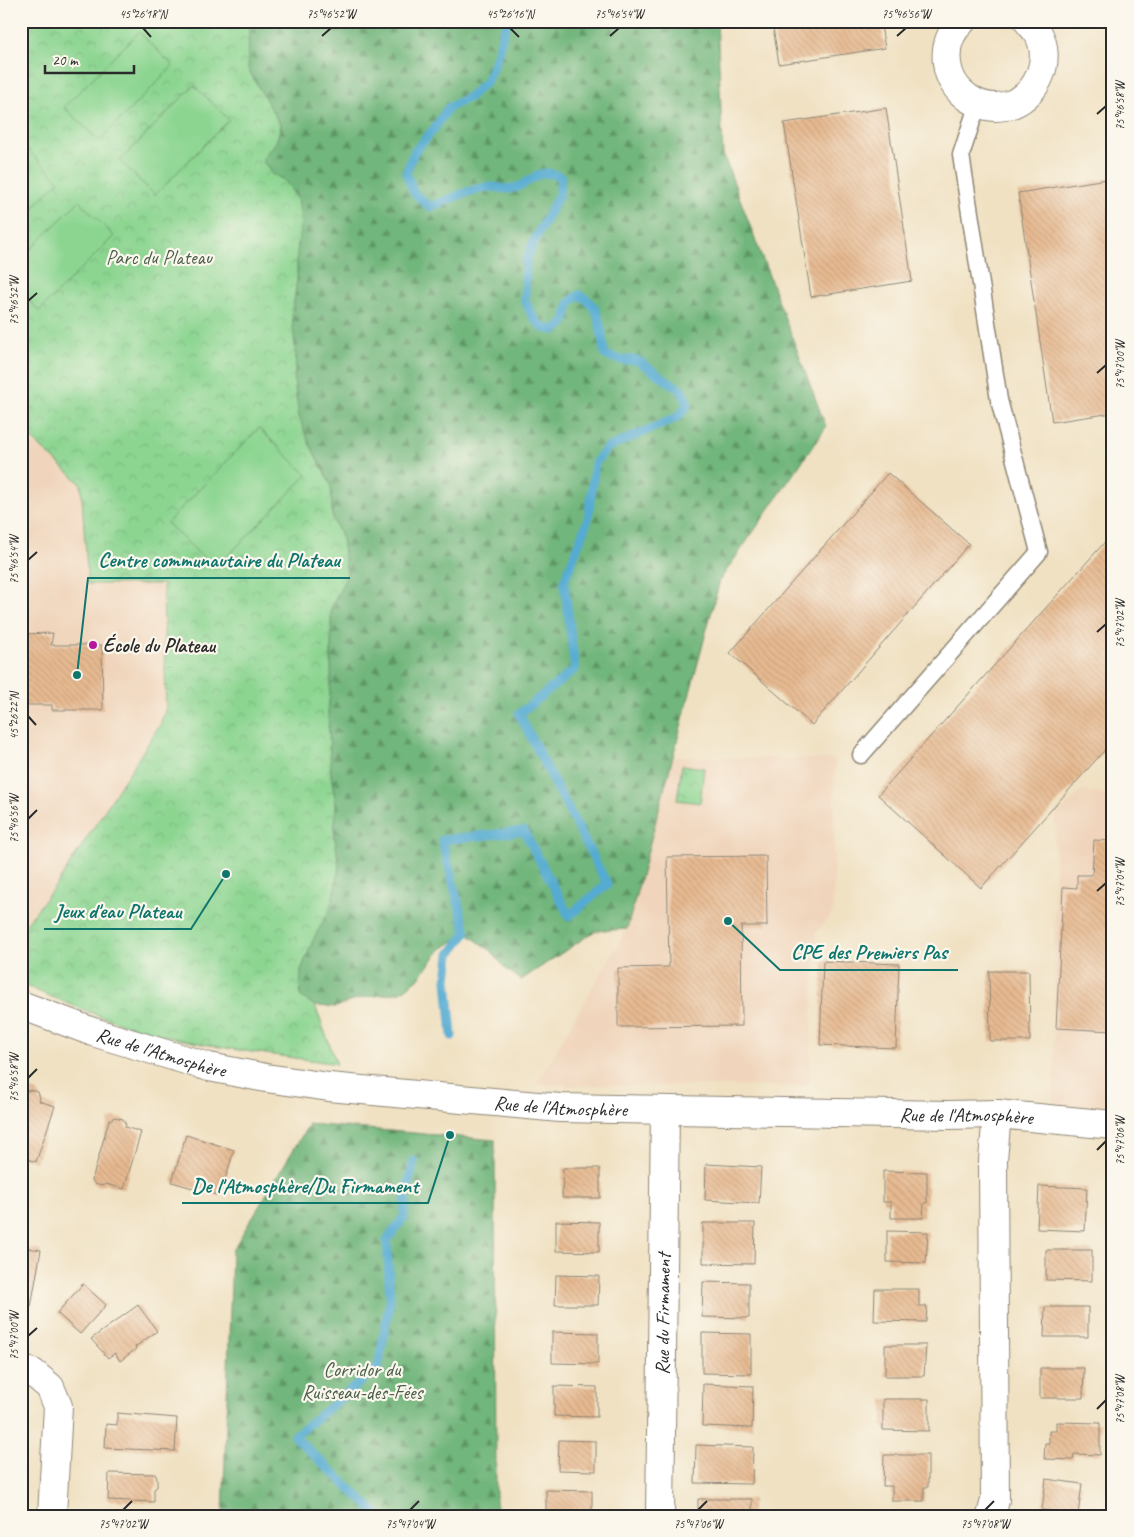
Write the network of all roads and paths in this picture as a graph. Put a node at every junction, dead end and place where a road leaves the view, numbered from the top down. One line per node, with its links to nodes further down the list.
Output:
1 (1028, 21): 3 (street)
2 (958, 23): 3 (street)
3 (978, 103): 4 (lane)
4 (861, 755)
5 (21, 1005): 6 (street, Rue de l'Atmosphère)
6 (665, 1110): 7 (street, Rue de l'Atmosphère); 11 (street, Rue du Firmament)
7 (997, 1114): 8 (street, Rue de l'Atmosphère); 12 (street)
8 (1113, 1125)
9 (21, 1369): 10 (street)
10 (52, 1516)
11 (660, 1516)
12 (991, 1516)

